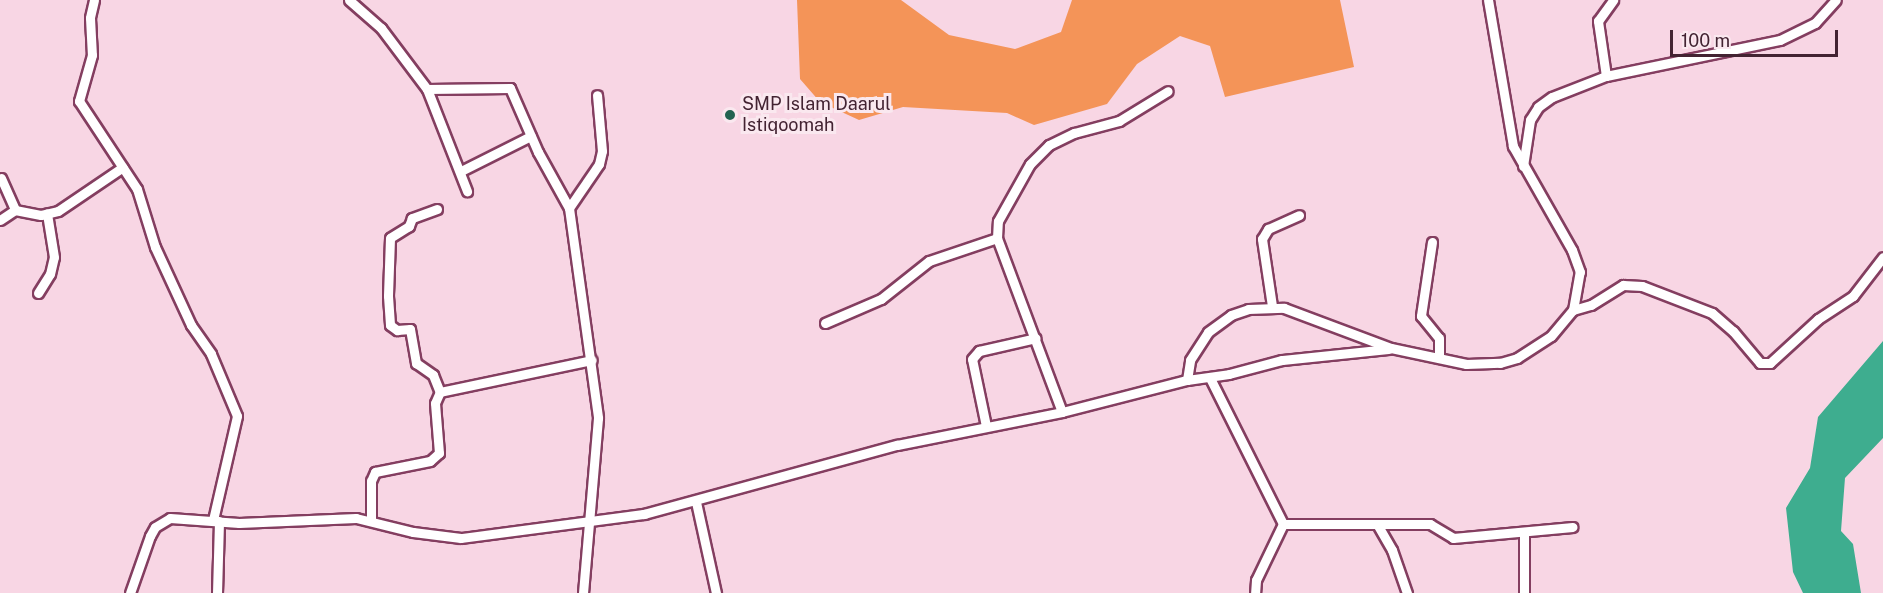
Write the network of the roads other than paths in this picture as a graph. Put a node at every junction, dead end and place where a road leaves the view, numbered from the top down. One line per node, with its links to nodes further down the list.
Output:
1 (94, 0): 12 (street)
2 (349, 0): 7 (street)
3 (1488, 0): 11 (street)
4 (1613, 0): 6 (street)
5 (1836, 0): 6 (street)
6 (1606, 76): 11 (street)
7 (427, 89): 10 (street); 13 (street)
8 (1168, 91): 22 (street)
9 (597, 95): 16 (street)
10 (531, 136): 13 (street); 16 (street)
11 (1523, 166): 27 (street)
12 (123, 167): 19 (street); 40 (street)
13 (461, 171): 15 (street)
14 (1, 178): 18 (street)
15 (467, 191)
16 (569, 208): 32 (street)
17 (437, 209): 35 (street)
18 (15, 210): 19 (street); 21 (street)
19 (47, 214): 25 (street)
20 (1299, 215): 26 (street)
21 (0, 220)
22 (997, 238): 28 (street); 29 (street)
23 (1432, 242): 31 (street)
24 (1883, 257): 27 (street)
25 (38, 293)
26 (1272, 306): 30 (street); 34 (street)
27 (1573, 310): 31 (street)
28 (825, 323)
29 (1036, 338): 36 (street); 37 (street)
30 (1391, 348): 31 (street); 33 (street)
31 (1439, 358)
32 (592, 360): 35 (street); 39 (street)
33 (1210, 378): 34 (street); 42 (street)
34 (1187, 380): 36 (street)
35 (440, 392): 41 (street)
36 (1062, 412): 37 (street)
37 (987, 426): 38 (street)
38 (696, 502): 39 (street); 49 (street)
39 (591, 519): 41 (street); 48 (street)
40 (216, 520): 41 (street); 46 (street); 47 (street)
41 (371, 520)
42 (1283, 524): 43 (street); 50 (street)
43 (1377, 524): 45 (street); 51 (street)
44 (1572, 527): 45 (street)
45 (1524, 532): 52 (street)
46 (130, 593)
47 (217, 593)
48 (583, 593)
49 (716, 593)
50 (1255, 593)
51 (1407, 593)
52 (1524, 593)

